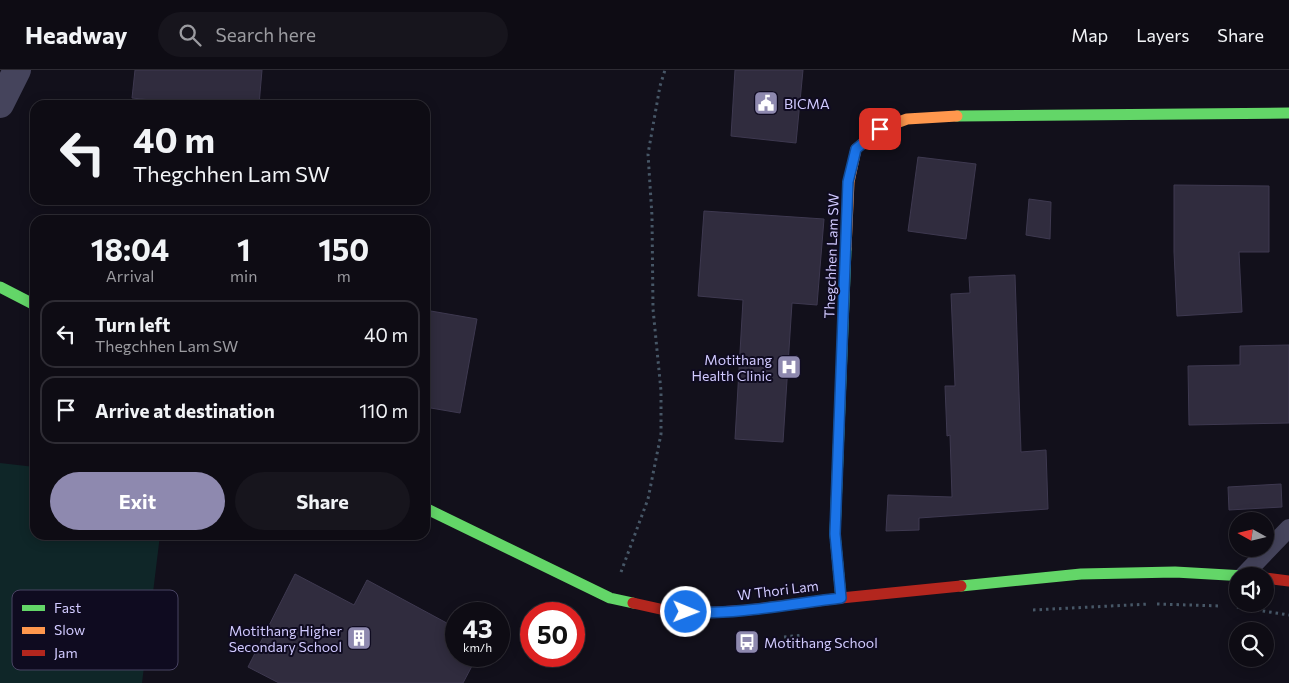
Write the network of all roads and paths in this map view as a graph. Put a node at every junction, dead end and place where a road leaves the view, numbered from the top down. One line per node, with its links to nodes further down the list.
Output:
1 (17, 70): 3 (street)
2 (665, 70): 13 (path)
3 (0, 104)
4 (1289, 112): 14 (main road, Thegchhen Lam SW)
5 (0, 287): 6 (main road)
6 (30, 302)
7 (430, 511): 13 (main road, W Thori Lam)
8 (1289, 528): 9 (lane)
9 (1252, 567)
10 (1229, 575): 14 (main road, W Thori Lam)
11 (1274, 579): 12 (main road)
12 (1289, 581)
13 (610, 598): 14 (main road, W Thori Lam)
14 (841, 598)

